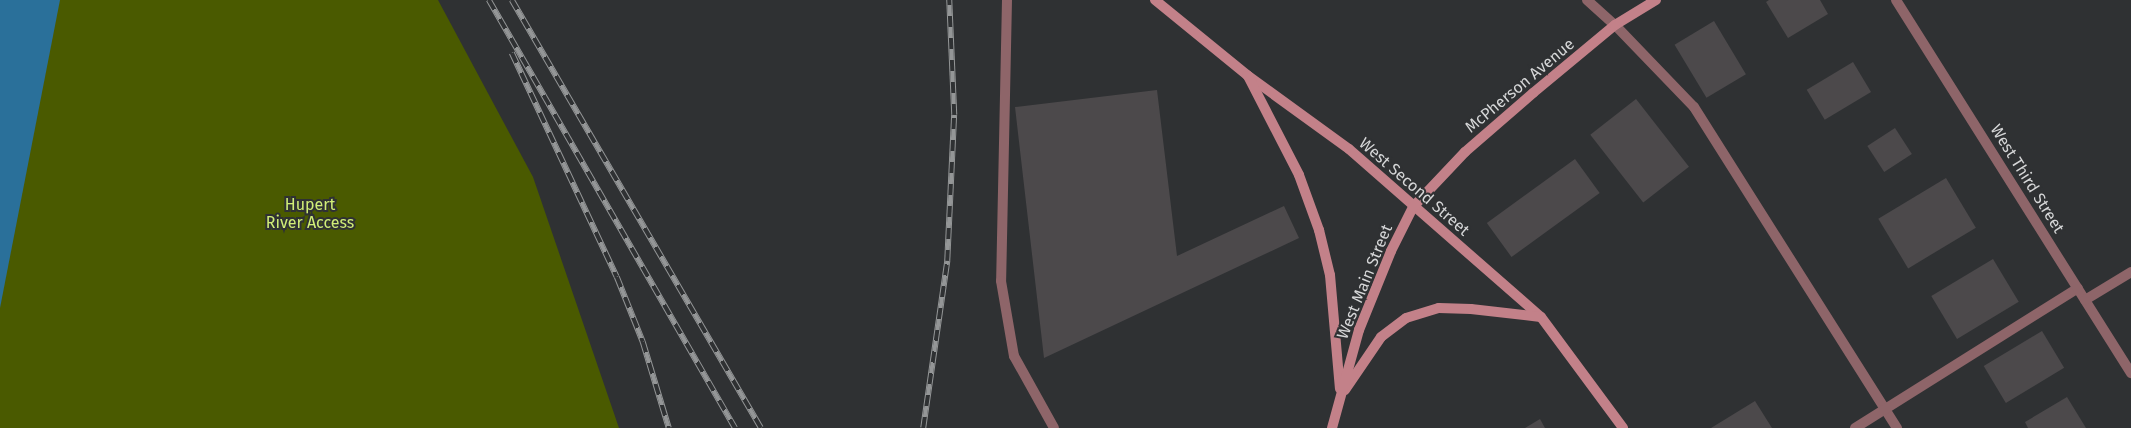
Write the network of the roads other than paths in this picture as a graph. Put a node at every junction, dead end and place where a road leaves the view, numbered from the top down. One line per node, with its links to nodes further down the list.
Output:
1 (1007, 0): 16 (street)
2 (1155, 0): 7 (main road, West Second Street)
3 (1587, 0): 6 (street)
4 (1656, 0): 6 (main road, McPherson Avenue)
5 (1896, 0): 10 (street, West Third Street)
6 (1615, 25): 8 (main road, McPherson Avenue); 15 (street)
7 (1247, 75): 8 (main road, West Second Street); 14 (main road)
8 (1414, 207): 12 (main road, West Second Street); 14 (main road, West Main Street)
9 (2131, 272): 11 (street)
10 (2078, 288): 11 (street, West Third Street); 15 (street)
11 (2085, 300): 13 (street, West Third Street)
12 (1540, 317): 14 (main road); 18 (main road, West Second Street)
13 (2131, 373)
14 (1341, 397): 17 (main road, West Main Street)
15 (1884, 409): 19 (street); 20 (street)
16 (1054, 428)
17 (1332, 428)
18 (1623, 428)
19 (1855, 428)
20 (1897, 428)

